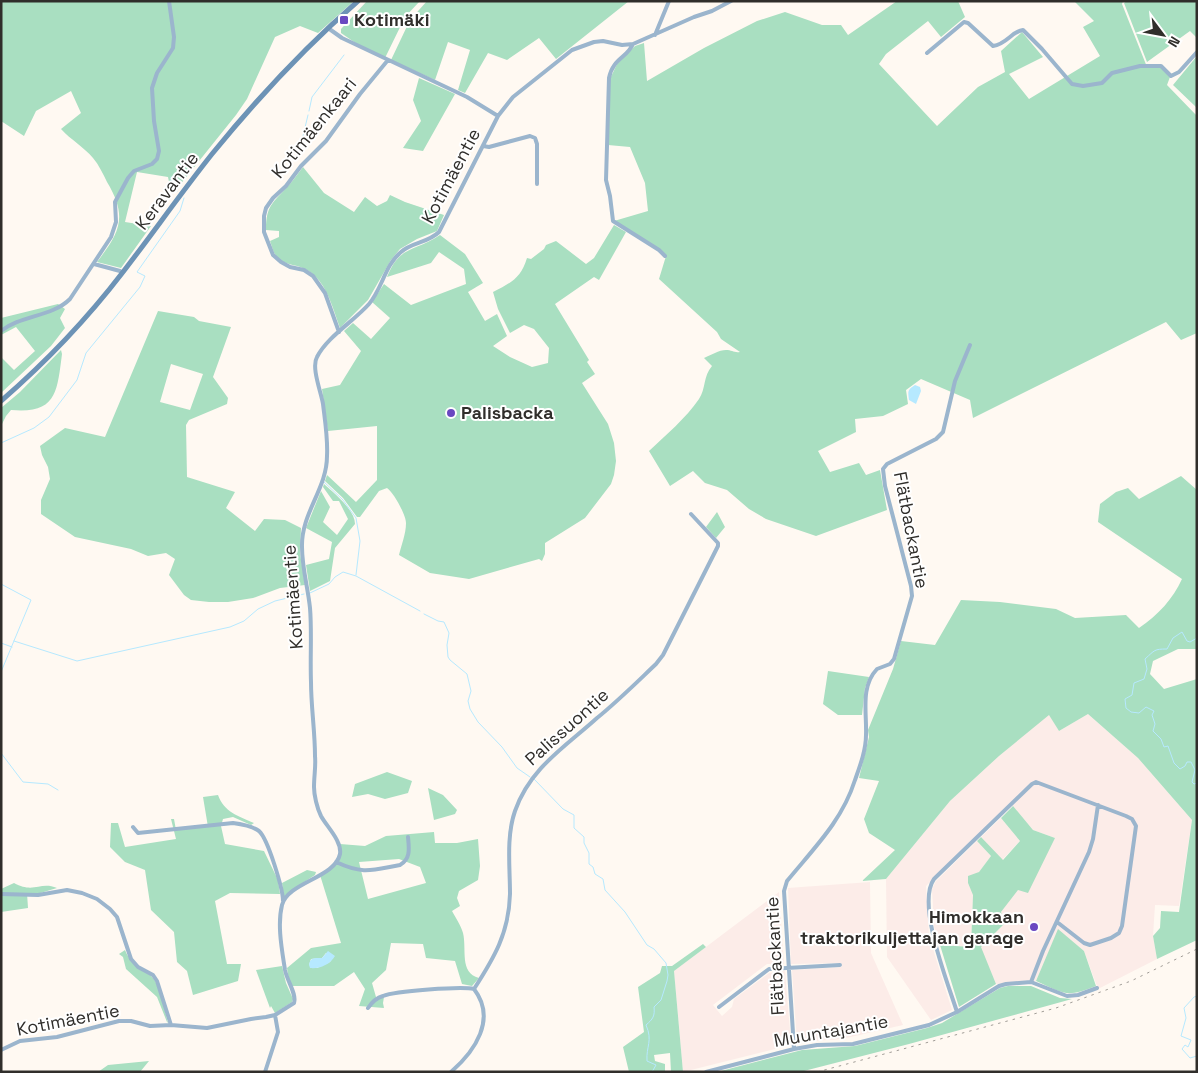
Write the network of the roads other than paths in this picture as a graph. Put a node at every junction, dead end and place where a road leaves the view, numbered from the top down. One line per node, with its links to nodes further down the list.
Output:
1 (169, 1): 15 (street)
2 (358, 1): 5 (main road, Keravantie)
3 (668, 1): 6 (street)
4 (731, 1): 6 (street)
5 (328, 28): 10 (street, Kotimäentie); 16 (main road, Keravantie)
6 (655, 35): 7 (street)
7 (633, 44): 11 (street); 14 (street)
8 (1197, 52): 9 (street)
9 (927, 53)
10 (388, 60): 11 (street, Kotimäentie); 18 (street, Kotimäenkaari)
11 (498, 116): 12 (street, Kotimäentie)
12 (483, 146): 13 (street); 18 (street, Kotimäentie)
13 (537, 184)
14 (665, 256)
15 (94, 264): 16 (street); 17 (street)
16 (122, 273): 20 (main road, Keravantie)
17 (1, 331)
18 (339, 332): 25 (street, Kotimäentie)
19 (970, 345): 30 (street, Flätbackantie)
20 (1, 401)
21 (691, 514): 33 (street, Palissuontie)
22 (1098, 805): 28 (street); 28 (street); 36 (street)
23 (133, 827): 27 (street)
24 (408, 836): 25 (street)
25 (336, 862): 27 (street)
26 (1, 894): 38 (street)
27 (283, 904): 37 (street, Kotimäentie)
28 (1057, 922): 31 (street)
29 (840, 965): 30 (street)
30 (788, 967): 34 (street); 39 (street, Flätbackantie)
31 (1031, 982): 32 (street, Muuntajantie); 36 (street, Muuntajantie)
32 (1097, 988)
33 (474, 989): 35 (street); 42 (street)
34 (719, 1007)
35 (368, 1008)
36 (957, 1012): 39 (street, Muuntajantie)
37 (275, 1015): 38 (street, Kotimäentie); 41 (street)
38 (171, 1025): 40 (street, Kotimäentie)
39 (794, 1049): 43 (street, Muuntajantie)
40 (1, 1050)
41 (265, 1072)
42 (451, 1072)
43 (706, 1072)

